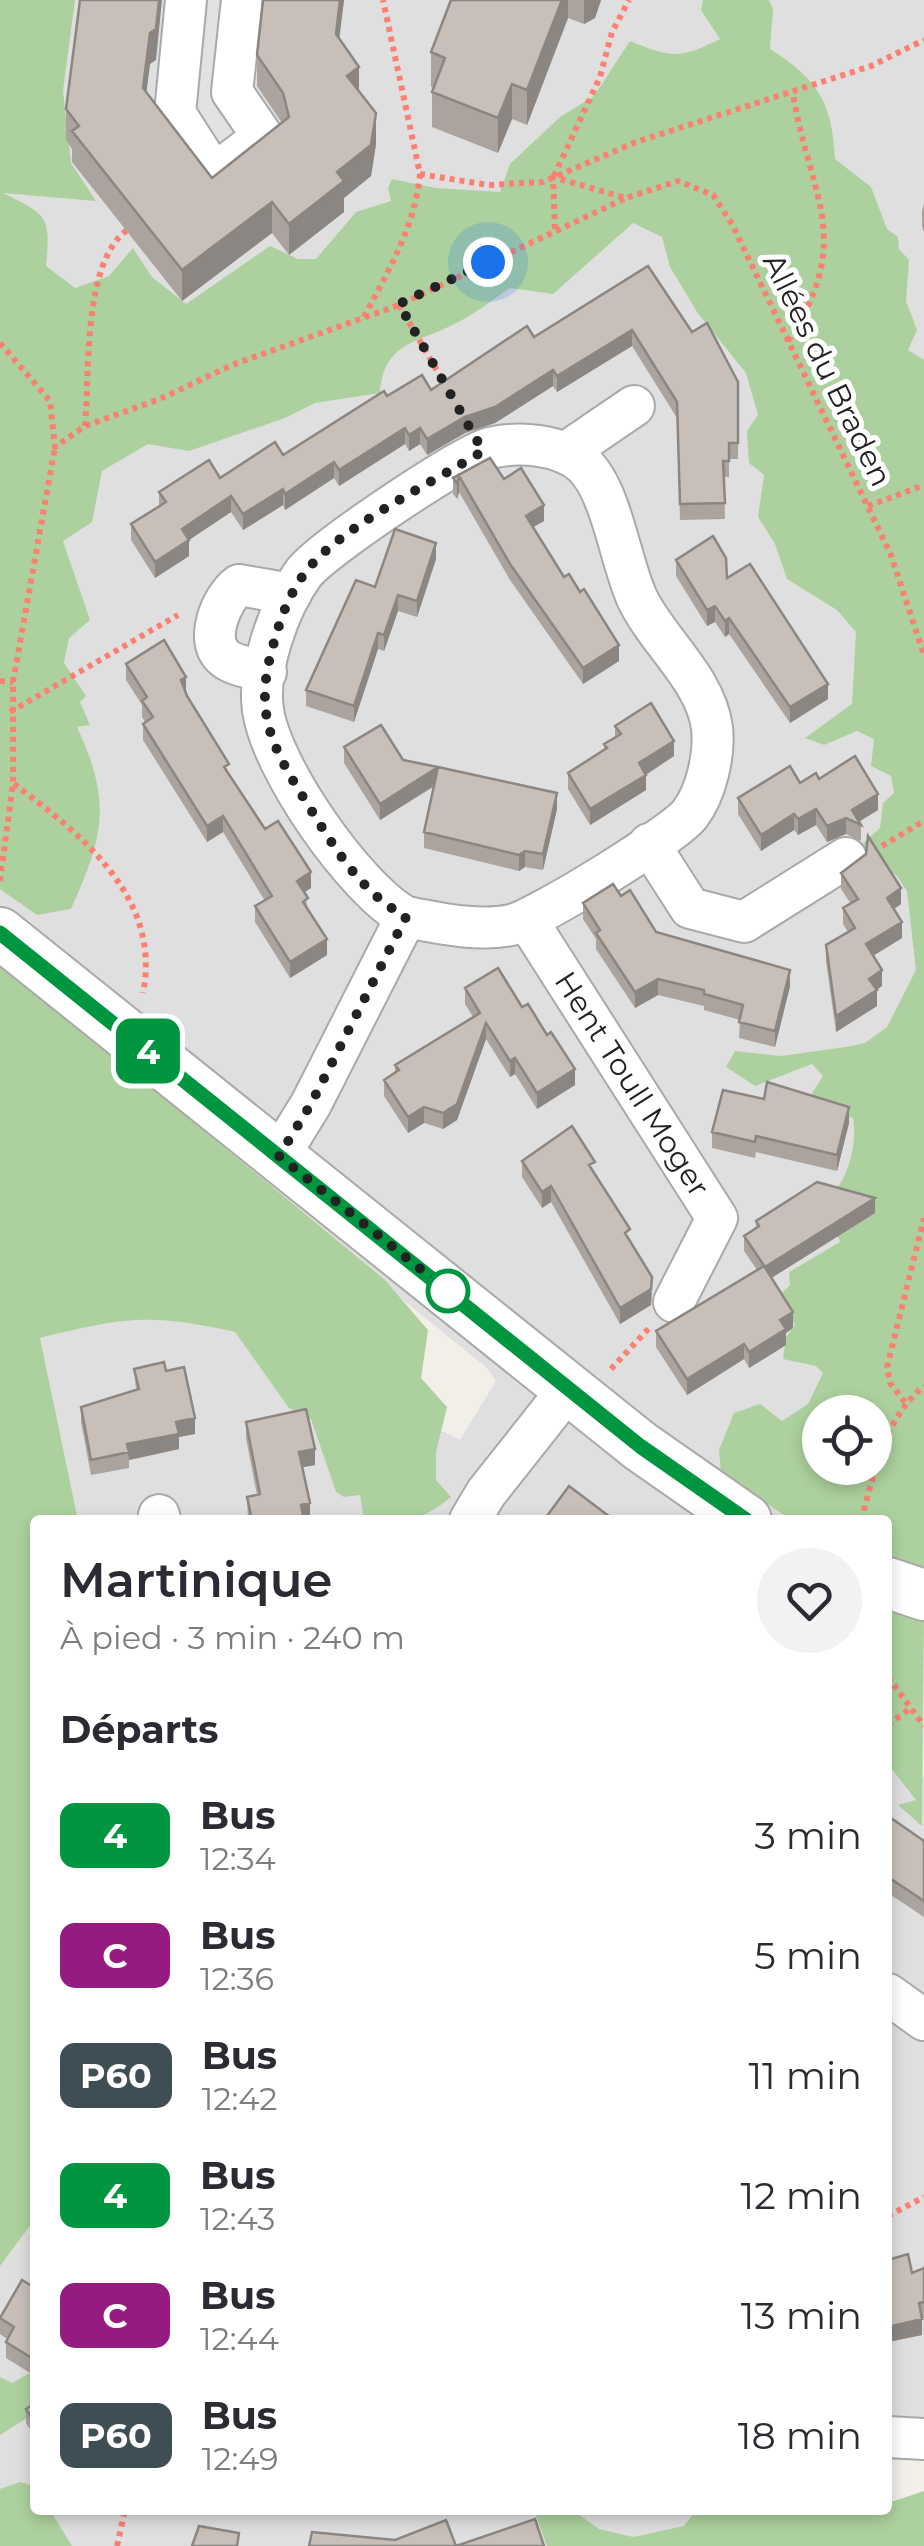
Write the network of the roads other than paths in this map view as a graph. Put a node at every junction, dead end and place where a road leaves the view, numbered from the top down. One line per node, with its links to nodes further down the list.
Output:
1 (186, 0): 2 (street)
2 (242, 0)
3 (634, 406): 4 (street)
4 (565, 453): 5 (street); 7 (street)
5 (291, 594): 6 (street); 6 (street)
6 (266, 672): 9 (street)
7 (649, 844): 8 (street); 10 (street)
8 (846, 858)
9 (406, 917): 10 (street); 12 (street)
10 (527, 920): 13 (street, Hent Toull Moger)
11 (0, 932): 12 (street)
12 (279, 1156): 14 (street)
13 (674, 1302)
14 (576, 1394): 15 (street); 16 (street)
15 (473, 1515)
16 (739, 1515)
17 (892, 1584): 18 (street)
18 (924, 1594)
19 (892, 1997): 20 (street)
20 (924, 2020)
21 (892, 2437): 22 (street)
22 (924, 2439)

